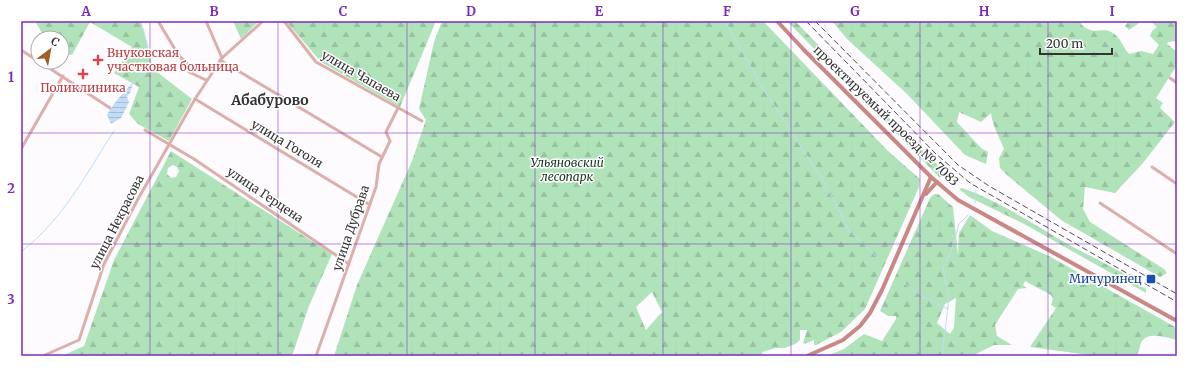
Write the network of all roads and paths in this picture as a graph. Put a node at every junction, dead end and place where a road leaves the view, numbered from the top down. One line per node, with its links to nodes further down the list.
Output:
1 (158, 21): 12 (street)
2 (206, 21): 8 (street)
3 (263, 21): 8 (street, улица Некрасова)
4 (284, 21): 16 (street, улица Чапаева)
5 (777, 21): 23 (main road, проектируемый проезд № 7083)
6 (21, 50): 7 (street)
7 (30, 56)
8 (221, 59): 12 (street, улица Некрасова); 21 (street)
9 (53, 70): 10 (street)
10 (63, 76): 15 (street); 20 (street)
11 (1170, 78): 13 (street)
12 (206, 80): 14 (street, улица Некрасова)
13 (1177, 83)
14 (195, 99): 19 (street, улица Некрасова); 28 (street, улица Гоголя)
15 (110, 108)
16 (398, 108): 17 (street, улица Чапаева); 21 (street, улица Дубрава)
17 (422, 121)
18 (146, 130): 19 (street, улица Герцена)
19 (169, 144): 30 (street, улица Герцена); 32 (street, улица Некрасова)
20 (21, 149)
21 (382, 157): 28 (street, улица Дубрава)
22 (1152, 167): 25 (street)
23 (931, 178): 24 (main road, проектируемый проезд № 7083); 26 (main road)
24 (937, 182): 26 (main road); 31 (main road, проектируемый проезд № 7083)
25 (1177, 184)
26 (923, 198): 34 (main road)
27 (1100, 203): 29 (street)
28 (370, 205): 30 (street, улица Дубрава)
29 (1177, 254)
30 (349, 264): 33 (street, улица Дубрава)
31 (1177, 321)
32 (45, 355)
33 (316, 356)
34 (807, 356)

